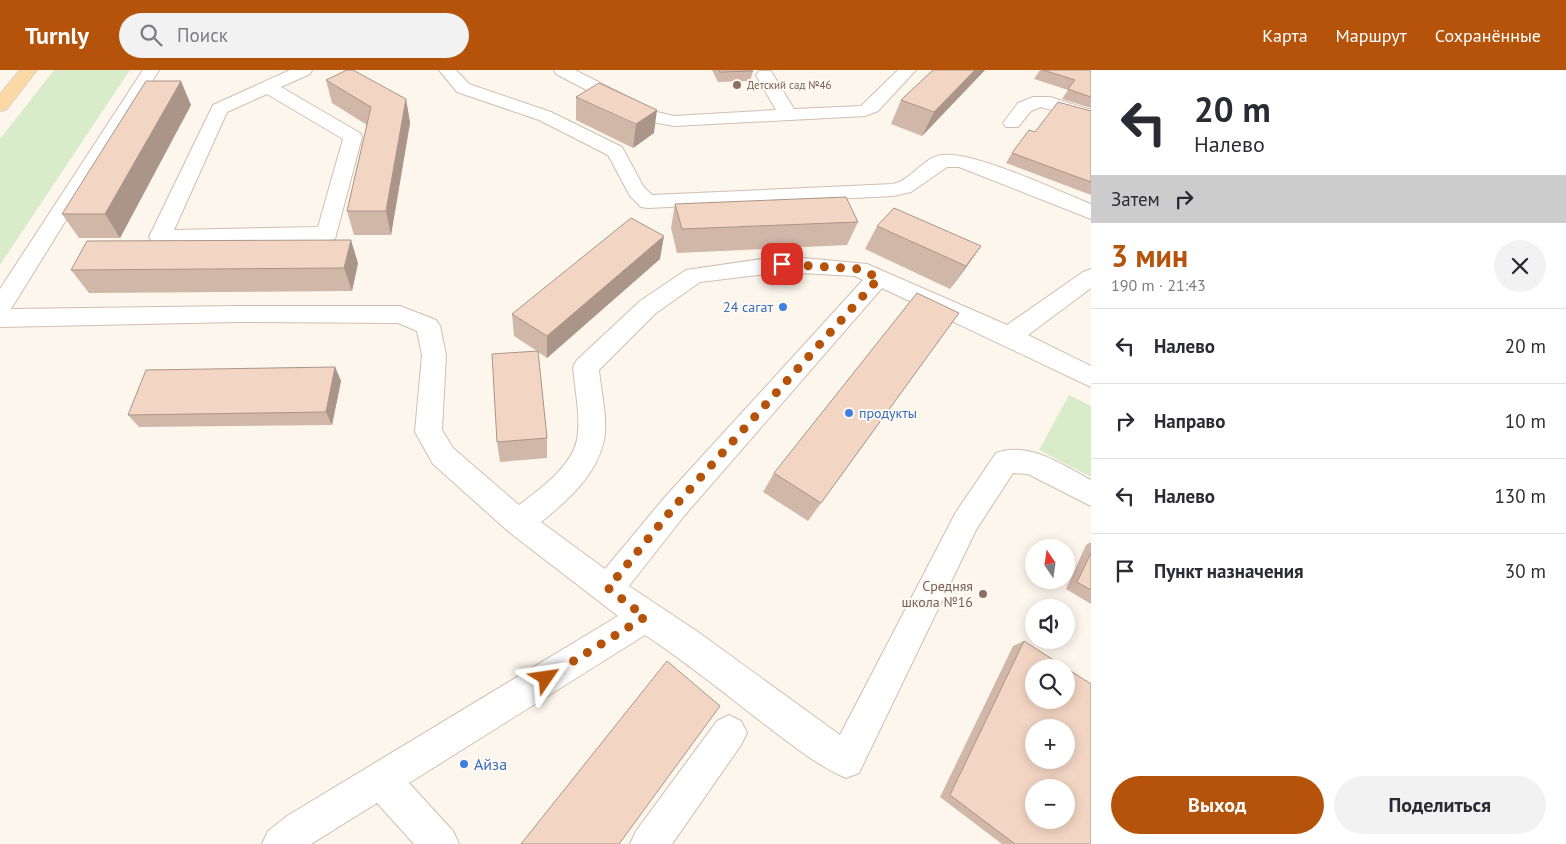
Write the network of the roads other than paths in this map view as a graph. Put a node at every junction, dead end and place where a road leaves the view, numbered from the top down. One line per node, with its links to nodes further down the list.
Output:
1 (9, 70): 9 (main road)
2 (29, 70): 11 (main road)
3 (151, 70): 18 (lane)
4 (304, 70): 10 (lane)
5 (447, 70): 15 (lane)
6 (562, 70): 12 (lane)
7 (908, 70): 12 (lane)
8 (765, 75): 12 (lane)
9 (0, 80)
10 (270, 88): 10 (lane)
11 (0, 106)
12 (788, 115)
13 (1091, 116): 14 (lane)
14 (1012, 123)
15 (1091, 212)
16 (1091, 277): 20 (lane)
17 (879, 278): 20 (lane); 23 (lane); 24 (lane)
18 (0, 308)
19 (0, 318): 23 (lane)
20 (1009, 336): 21 (lane)
21 (1091, 378)
22 (1091, 494): 25 (lane)
23 (519, 523): 24 (lane)
24 (608, 588): 25 (lane)
25 (645, 617): 27 (lane)
26 (729, 733): 30 (lane)
27 (381, 780): 28 (lane); 29 (lane)
28 (281, 844)
29 (440, 844)
30 (648, 844)

